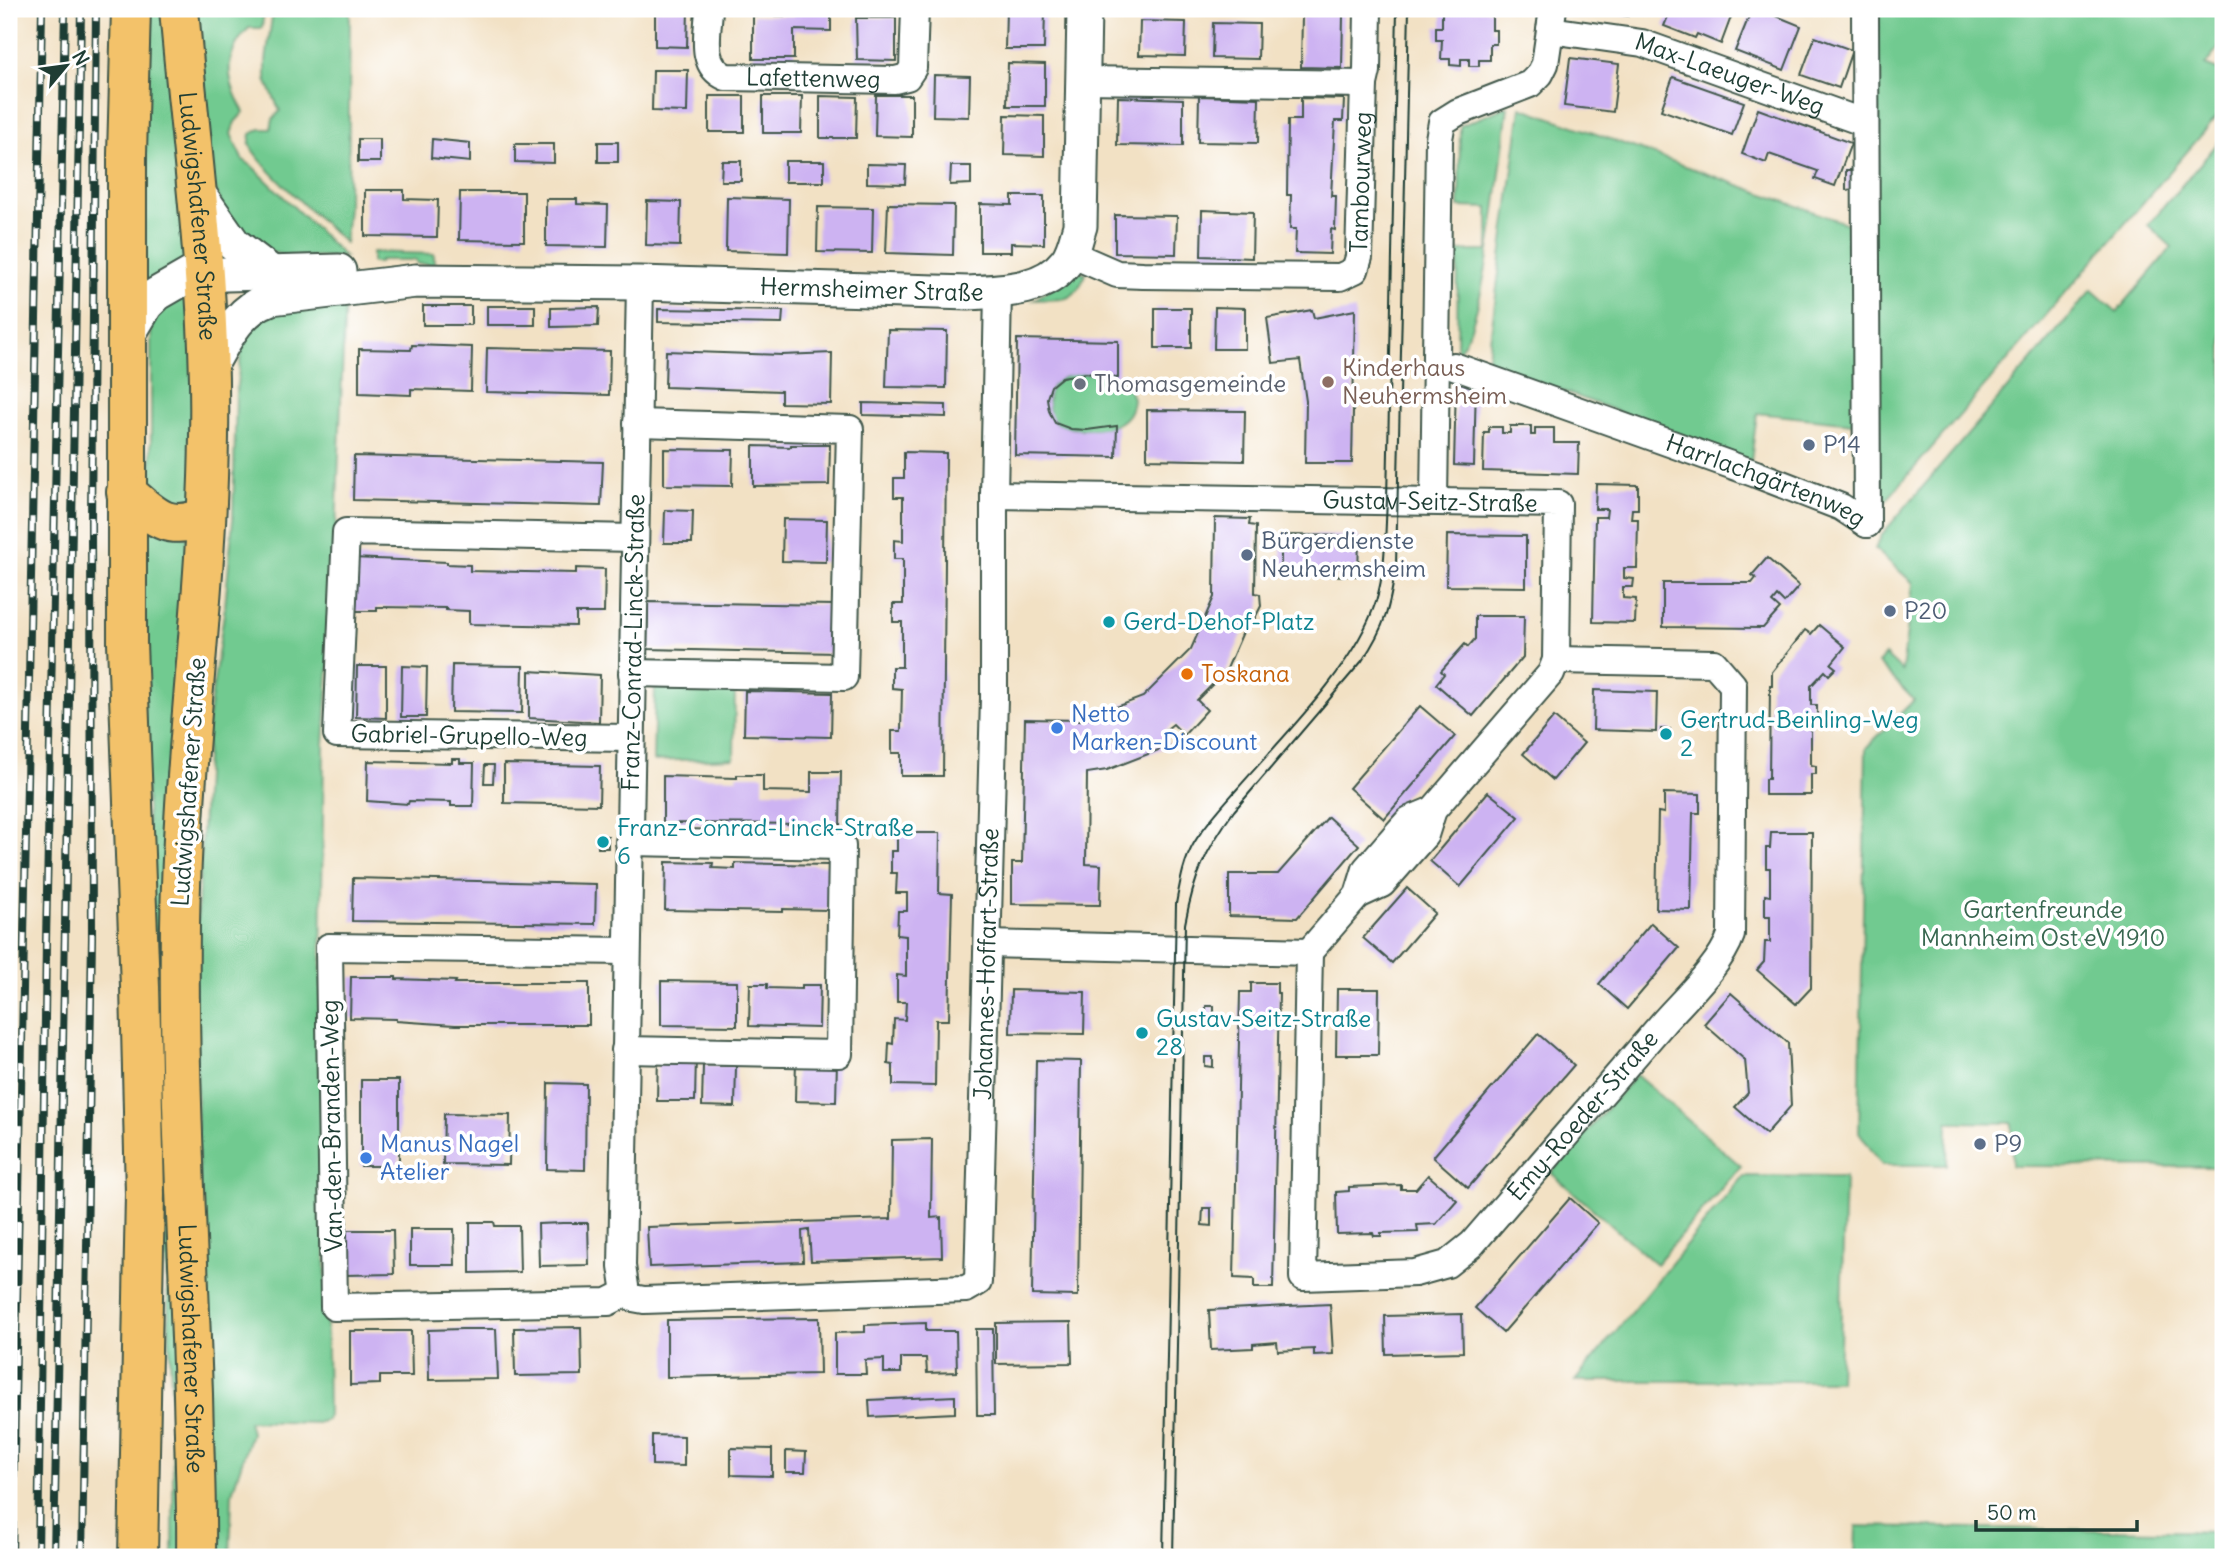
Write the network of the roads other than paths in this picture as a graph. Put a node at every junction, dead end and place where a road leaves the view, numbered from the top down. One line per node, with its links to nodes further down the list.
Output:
1 (131, 9): 19 (main road, Ludwigshafener Straße)
2 (179, 9): 12 (main road, Ludwigshafener Straße)
3 (709, 9): 4 (street, Lafettenweg)
4 (915, 9)
5 (1084, 9): 9 (street)
6 (1368, 9): 10 (street)
7 (1865, 9): 11 (street, Harrlachgärtenweg)
8 (1551, 19): 11 (street, Max-Laeuger-Weg); 25 (street)
9 (1082, 80): 10 (street, Tambourweg); 13 (street)
10 (1364, 84): 13 (street, Tambourweg)
11 (1865, 122): 20 (street, Harrlachgärtenweg)
12 (197, 191): 14 (street); 15 (main road, Ludwigshafener Straße)
13 (1071, 254): 18 (street, Hermsheimer Straße)
14 (272, 273): 15 (street, Hermsheimer Straße); 16 (street, Hermsheimer Straße)
15 (205, 275): 19 (street, Hermsheimer Straße); 21 (main road, Ludwigshafener Straße)
16 (414, 281): 17 (street, Hermsheimer Straße); 21 (street, Hermsheimer Straße)
17 (640, 283): 18 (street, Hermsheimer Straße); 22 (street, Franz-Conrad-Linck-Straße)
18 (998, 291): 24 (street, Johannes-Hoffart-Straße)
19 (127, 337): 23 (main road, Ludwigshafener Straße)
20 (1454, 366)
21 (209, 368): 26 (main road, Ludwigshafener Straße)
22 (637, 422): 27 (street, Franz-Conrad-Linck-Straße); 29 (street)
23 (126, 492): 26 (main road); 37 (main road, Ludwigshafener Straße)
24 (994, 495): 25 (street, Gustav-Seitz-Straße); 32 (street, Johannes-Hoffart-Straße)
25 (1434, 501): 28 (street, Gustav-Seitz-Straße)
26 (206, 517): 38 (main road, Ludwigshafener Straße)
27 (635, 538): 29 (street, Franz-Conrad-Linck-Straße); 30 (street, Gabriel-Grupello-Weg)
28 (1556, 660): 34 (street); 34 (street, Emy-Roeder-Straße)
29 (632, 673): 30 (street, Franz-Conrad-Linck-Straße)
30 (631, 738): 31 (street, Franz-Conrad-Linck-Straße)
31 (629, 842): 33 (street, Franz-Conrad-Linck-Straße); 35 (street)
32 (988, 944): 34 (street); 36 (street, Johannes-Hoffart-Straße)
33 (626, 951): 35 (street, Franz-Conrad-Linck-Straße); 36 (street, Van-den-Branden-Weg)
34 (1309, 952)
35 (625, 1050): 36 (street, Franz-Conrad-Linck-Straße)
36 (626, 1293)
37 (138, 1557)
38 (196, 1557)

